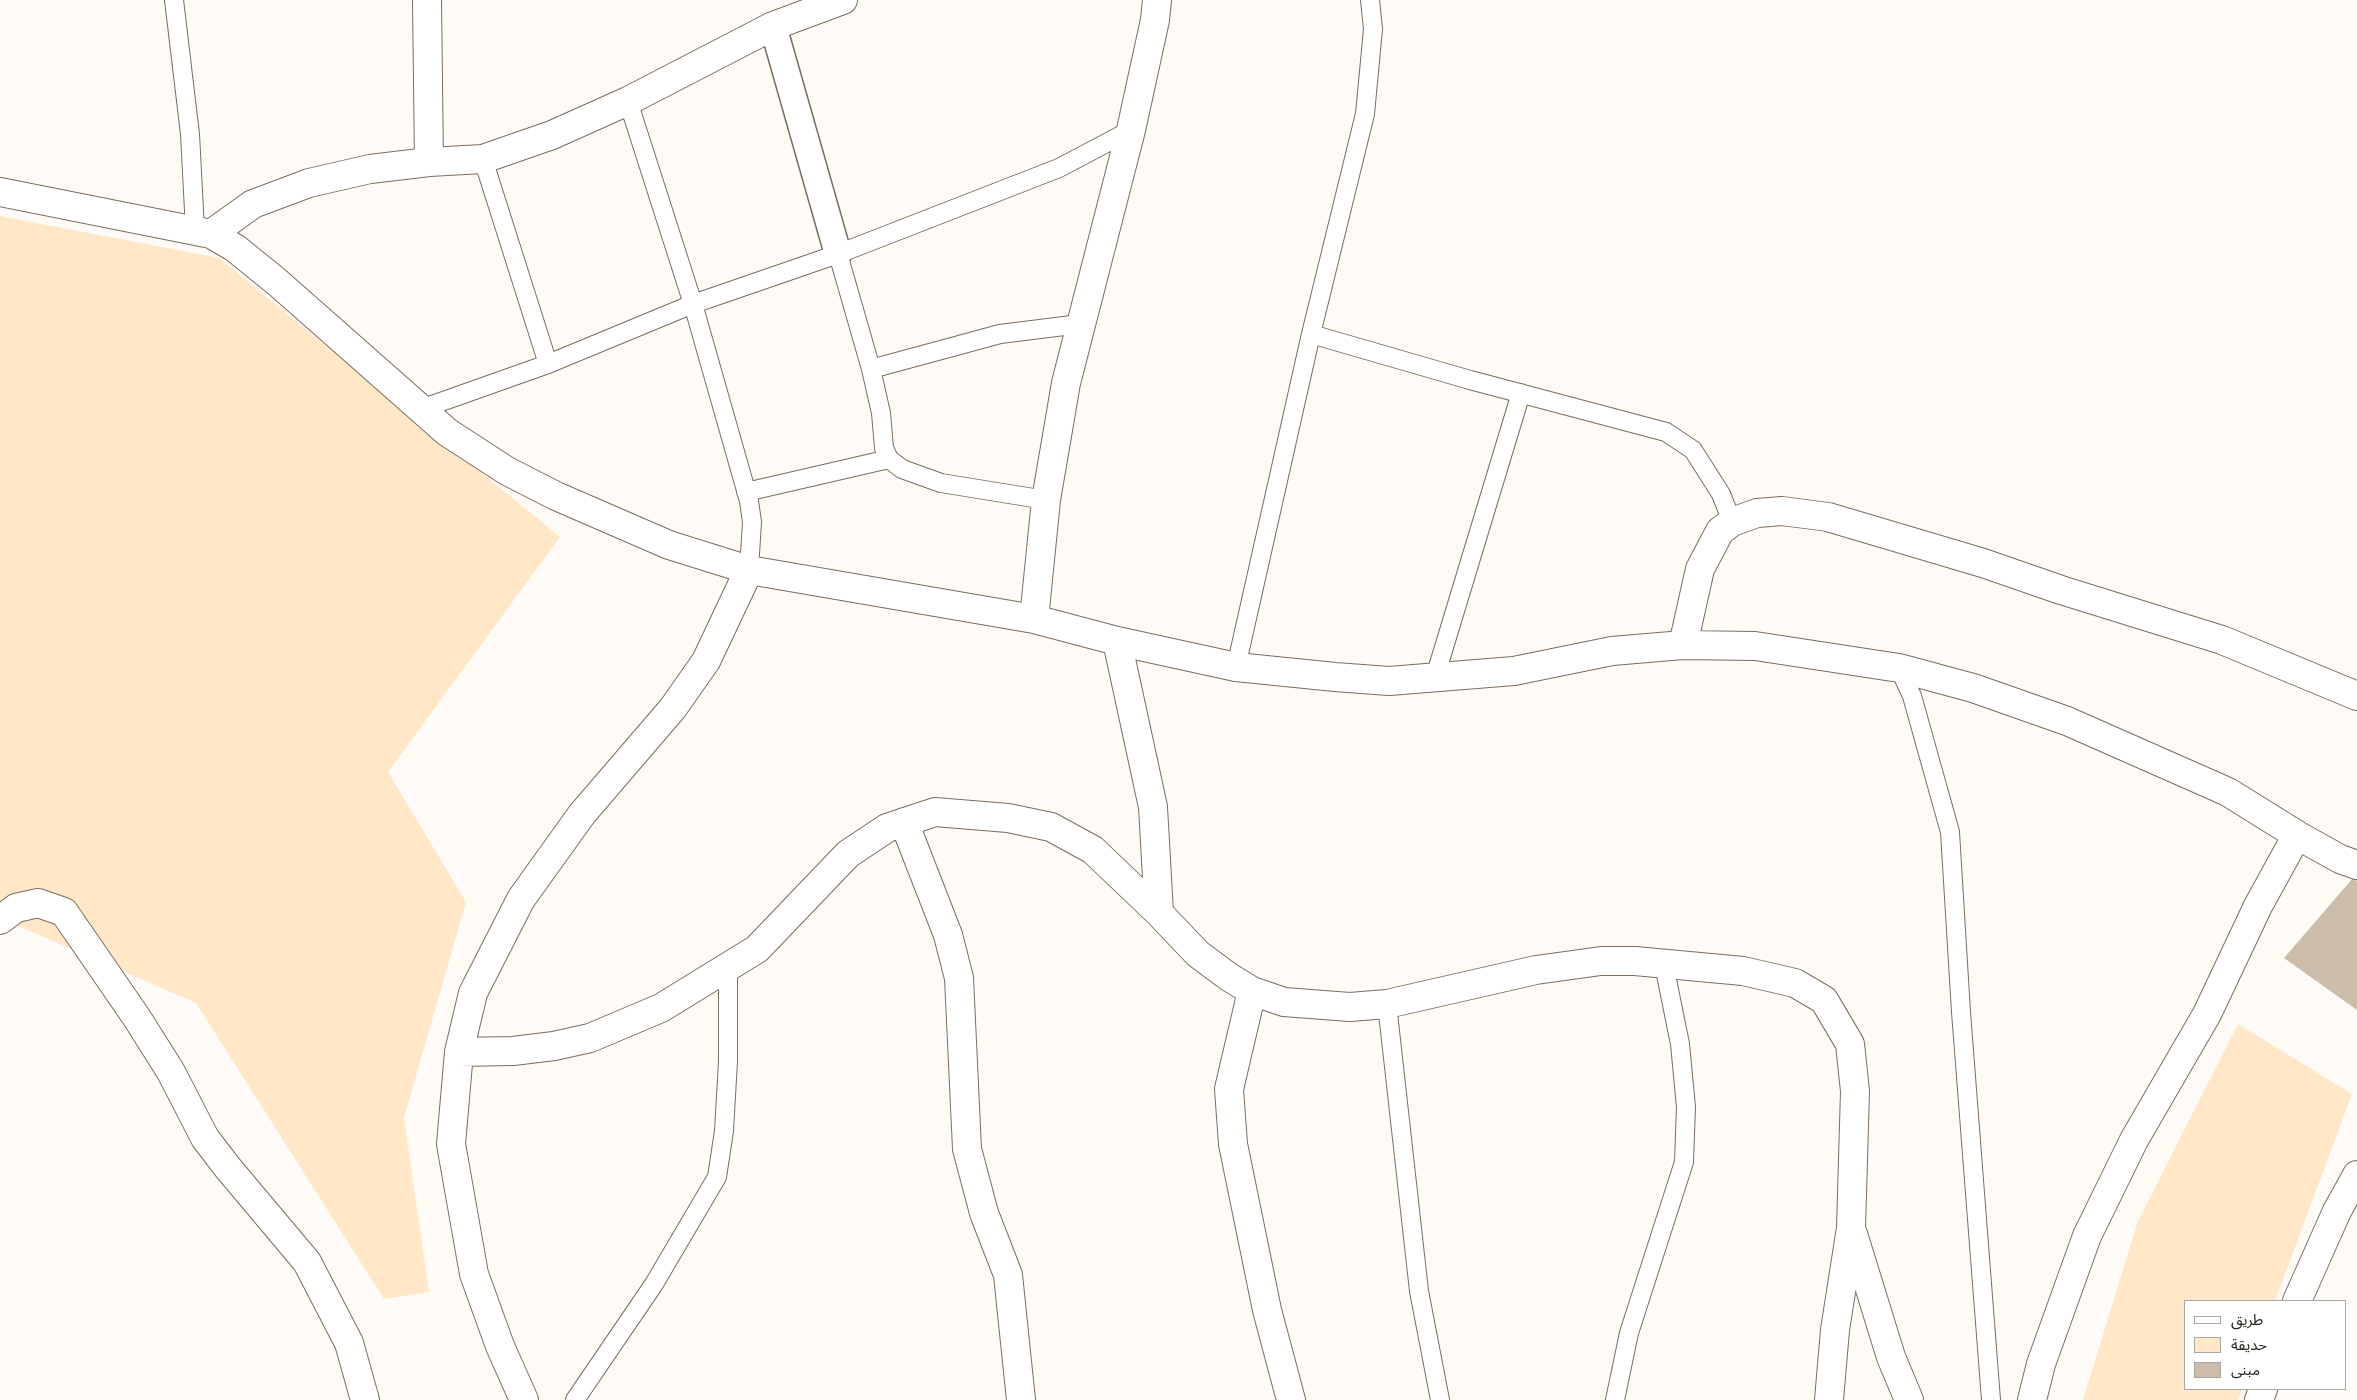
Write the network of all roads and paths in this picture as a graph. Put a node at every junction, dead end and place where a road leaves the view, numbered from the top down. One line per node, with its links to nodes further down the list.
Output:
1 (174, 0): 12 (lane)
2 (427, 0): 10 (street)
3 (843, 0): 6 (street)
4 (1157, 0): 8 (street)
5 (1370, 0): 16 (lane)
6 (773, 26): 7 (street); 13 (street)
7 (628, 101): 9 (street); 14 (lane)
8 (1131, 130): 13 (lane); 15 (street)
9 (482, 160): 10 (street); 17 (lane)
10 (429, 162): 12 (street)
11 (0, 192): 12 (street)
12 (203, 232): 20 (street)
13 (838, 254): 14 (lane); 18 (lane)
14 (693, 304): 17 (lane); 22 (lane)
15 (1080, 324): 18 (lane); 23 (street)
16 (1311, 334): 19 (lane); 29 (lane)
17 (548, 364): 20 (lane)
18 (871, 369): 21 (lane)
19 (1521, 393): 24 (lane); 31 (lane)
20 (421, 409): 25 (street)
21 (889, 459): 22 (lane); 23 (lane)
22 (746, 492): 25 (lane)
23 (1046, 500): 26 (street)
24 (1732, 522): 28 (street); 32 (street)
25 (749, 570): 26 (street); 42 (street)
26 (1034, 619): 27 (street)
27 (1117, 641): 29 (street); 36 (street)
28 (1683, 645): 30 (street); 31 (street)
29 (1236, 667): 31 (street)
30 (1899, 668): 34 (street); 55 (lane)
31 (1435, 677)
32 (2357, 696)
33 (904, 822): 36 (street); 39 (street); 49 (street)
34 (2297, 835): 35 (street); 56 (street)
35 (2357, 865)
36 (1159, 913): 40 (street)
37 (0, 920): 46 (street)
38 (1664, 965): 41 (street); 44 (street); 52 (lane)
39 (728, 966): 42 (street); 48 (lane)
40 (1252, 992): 41 (street); 50 (street)
41 (1387, 1004): 51 (lane)
42 (458, 1052): 47 (street)
43 (2357, 1175): 45 (street)
44 (1851, 1228): 53 (street); 54 (street)
45 (2297, 1300)
46 (365, 1400)
47 (524, 1400)
48 (574, 1400)
49 (1021, 1400)
50 (1291, 1400)
51 (1440, 1400)
52 (1615, 1400)
53 (1829, 1400)
54 (1909, 1400)
55 (1991, 1400)
56 (2032, 1400)

